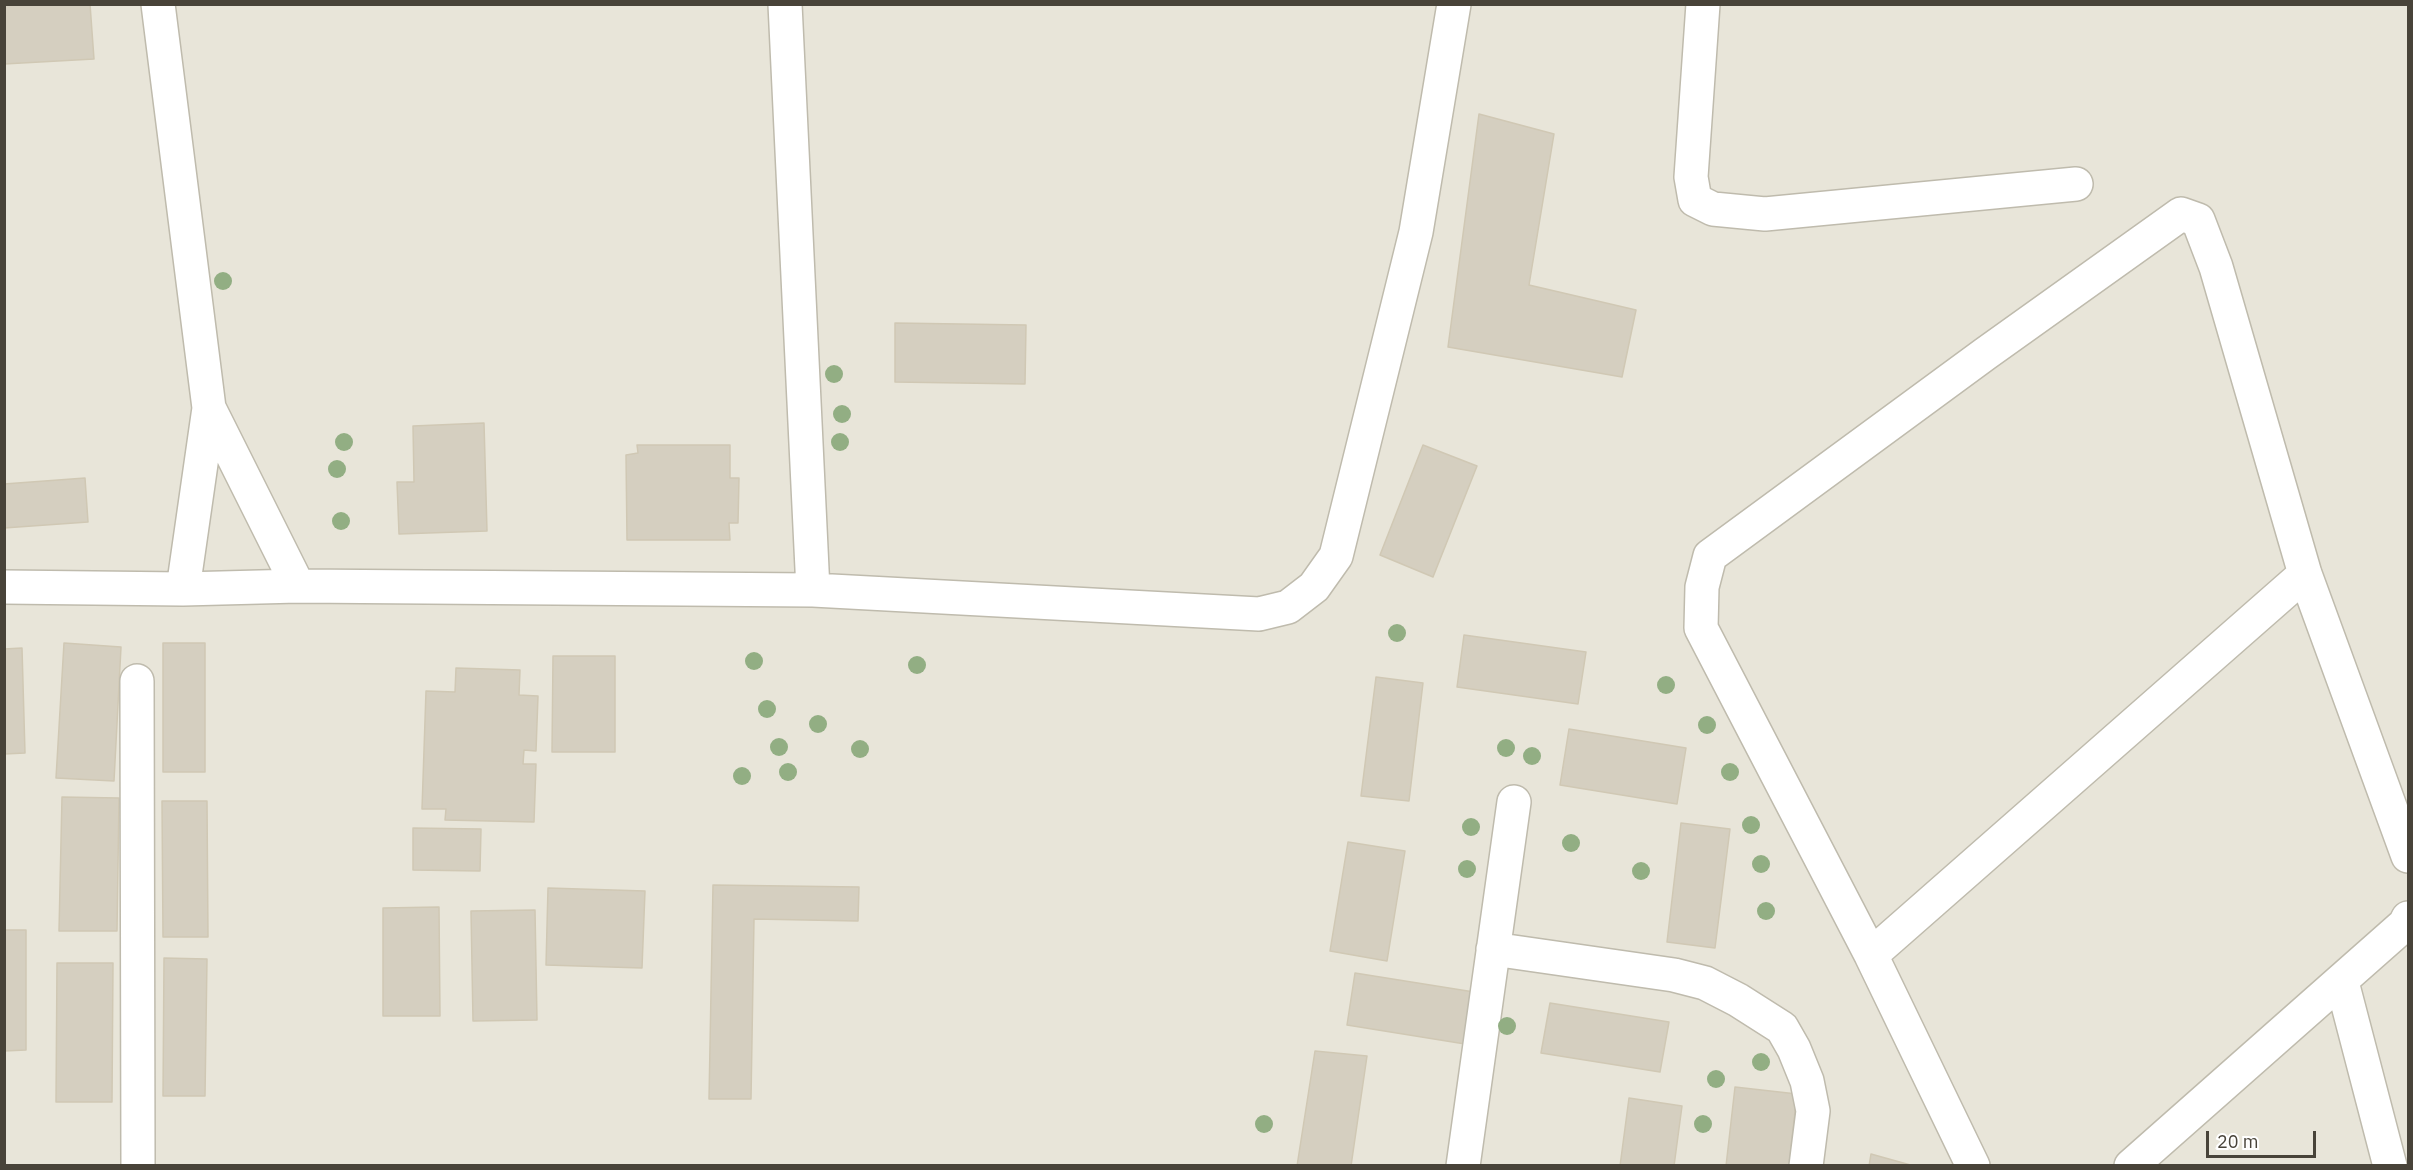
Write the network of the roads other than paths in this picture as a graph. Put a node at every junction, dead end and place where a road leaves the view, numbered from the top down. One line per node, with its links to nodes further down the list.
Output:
1 (158, 4): 6 (street)
2 (785, 4): 11 (street)
3 (1454, 4): 11 (street)
4 (1704, 4): 5 (street)
5 (2076, 184)
6 (209, 408): 8 (street); 10 (street)
7 (2305, 574): 14 (street); 17 (street); 17 (street)
8 (298, 586): 10 (street); 11 (street)
9 (4, 587): 10 (street)
10 (183, 589)
11 (813, 590)
12 (137, 681): 19 (street)
13 (1514, 802): 16 (street)
14 (2409, 856)
15 (2409, 918): 18 (street)
16 (1493, 949): 20 (street); 21 (street)
17 (1871, 955): 22 (street)
18 (2342, 982): 23 (street); 24 (street)
19 (138, 1166)
20 (1463, 1166)
21 (1806, 1166)
22 (1973, 1166)
23 (2131, 1166)
24 (2390, 1166)

